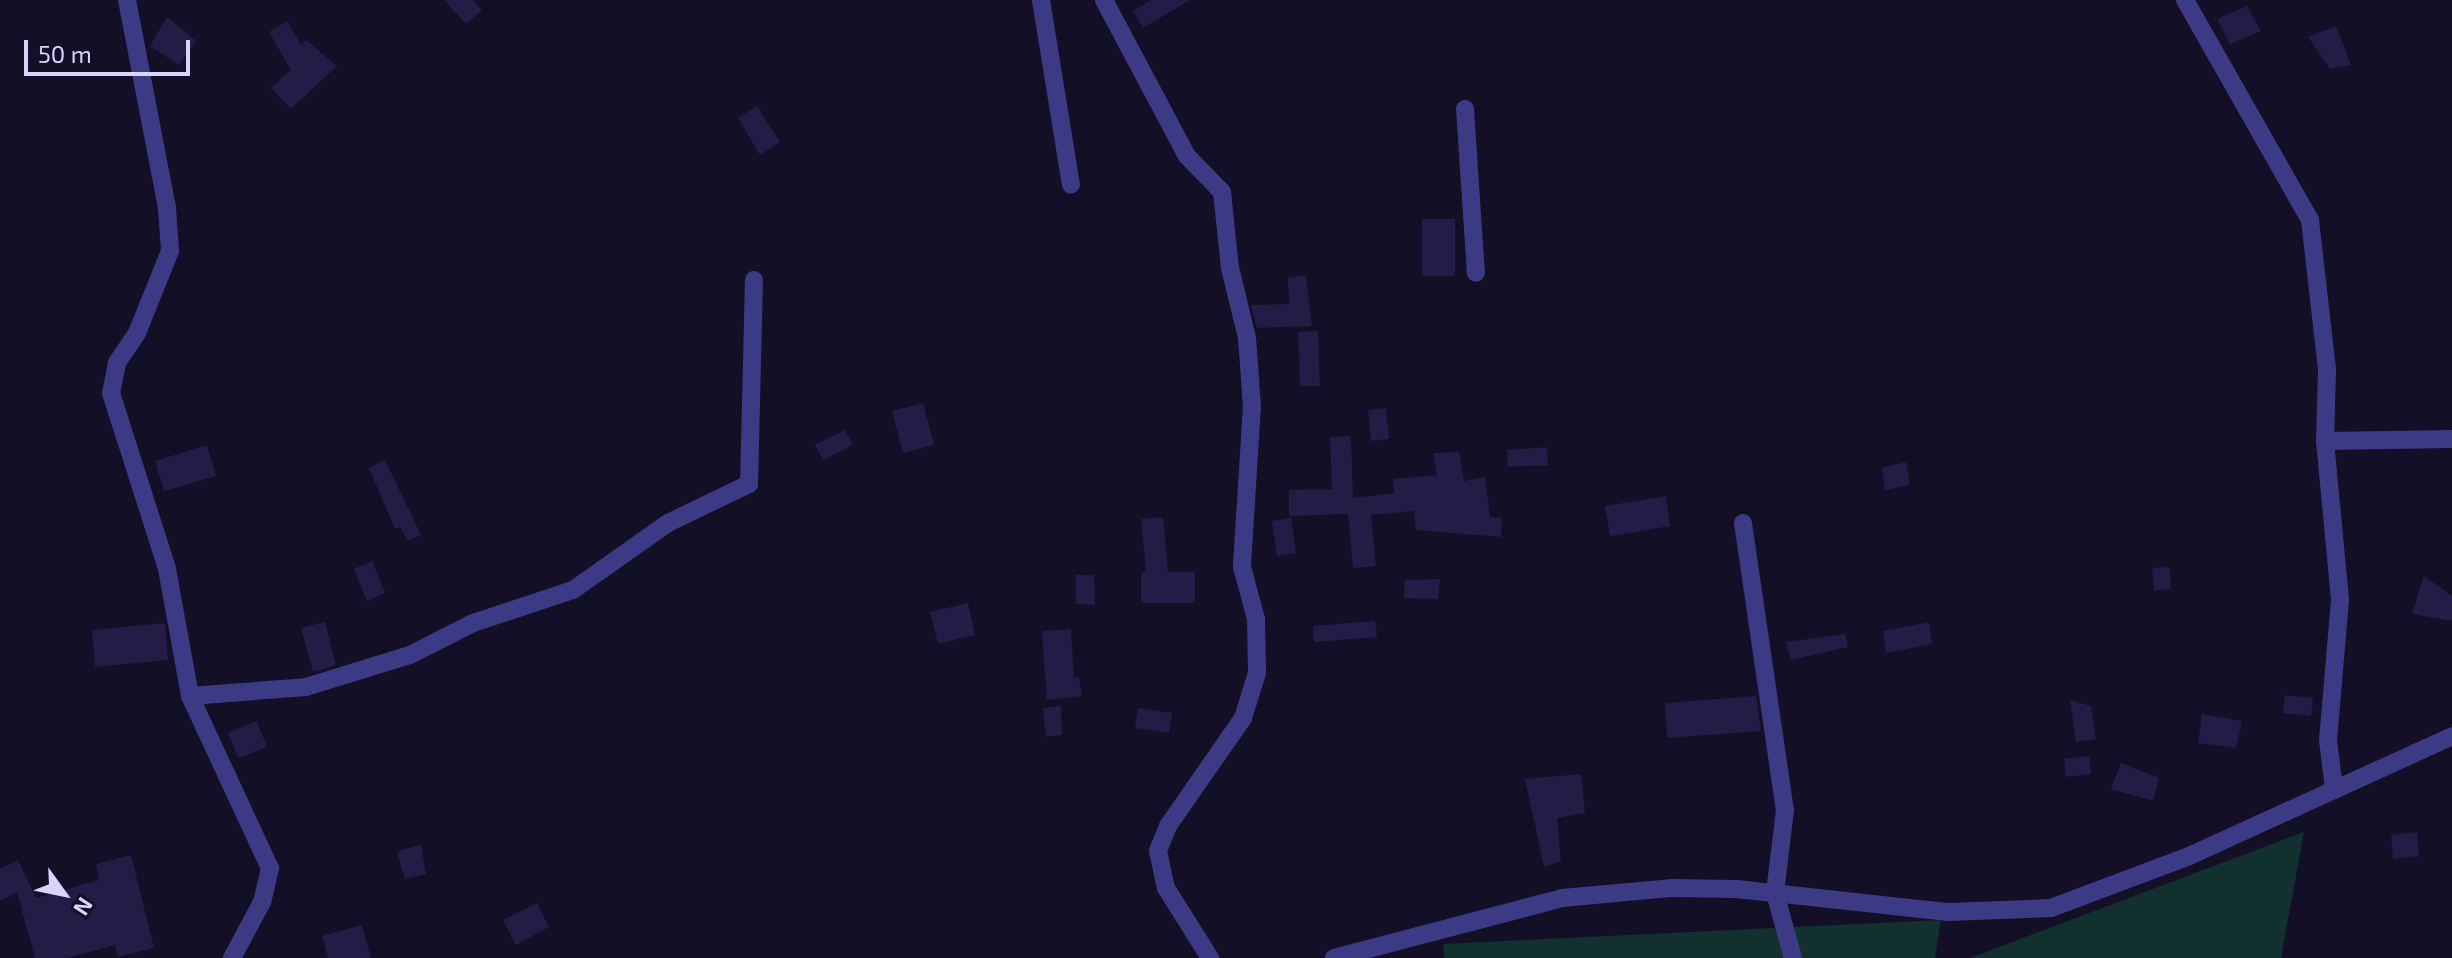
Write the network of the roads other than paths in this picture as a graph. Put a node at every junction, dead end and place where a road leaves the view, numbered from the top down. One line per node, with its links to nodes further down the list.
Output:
1 (127, 0): 12 (street)
2 (1041, 0): 6 (street)
3 (1104, 0): 16 (street)
4 (2185, 0): 10 (street)
5 (1465, 109): 7 (street)
6 (1071, 185)
7 (1476, 273)
8 (754, 280): 12 (street)
9 (2452, 439): 10 (street)
10 (2325, 441): 14 (street)
11 (1743, 523): 15 (street)
12 (190, 696): 17 (street)
13 (2452, 736): 14 (street)
14 (2334, 789): 15 (street)
15 (1775, 893): 18 (street); 19 (street)
16 (1202, 954)
17 (232, 958)
18 (1334, 958)
19 (1793, 958)

